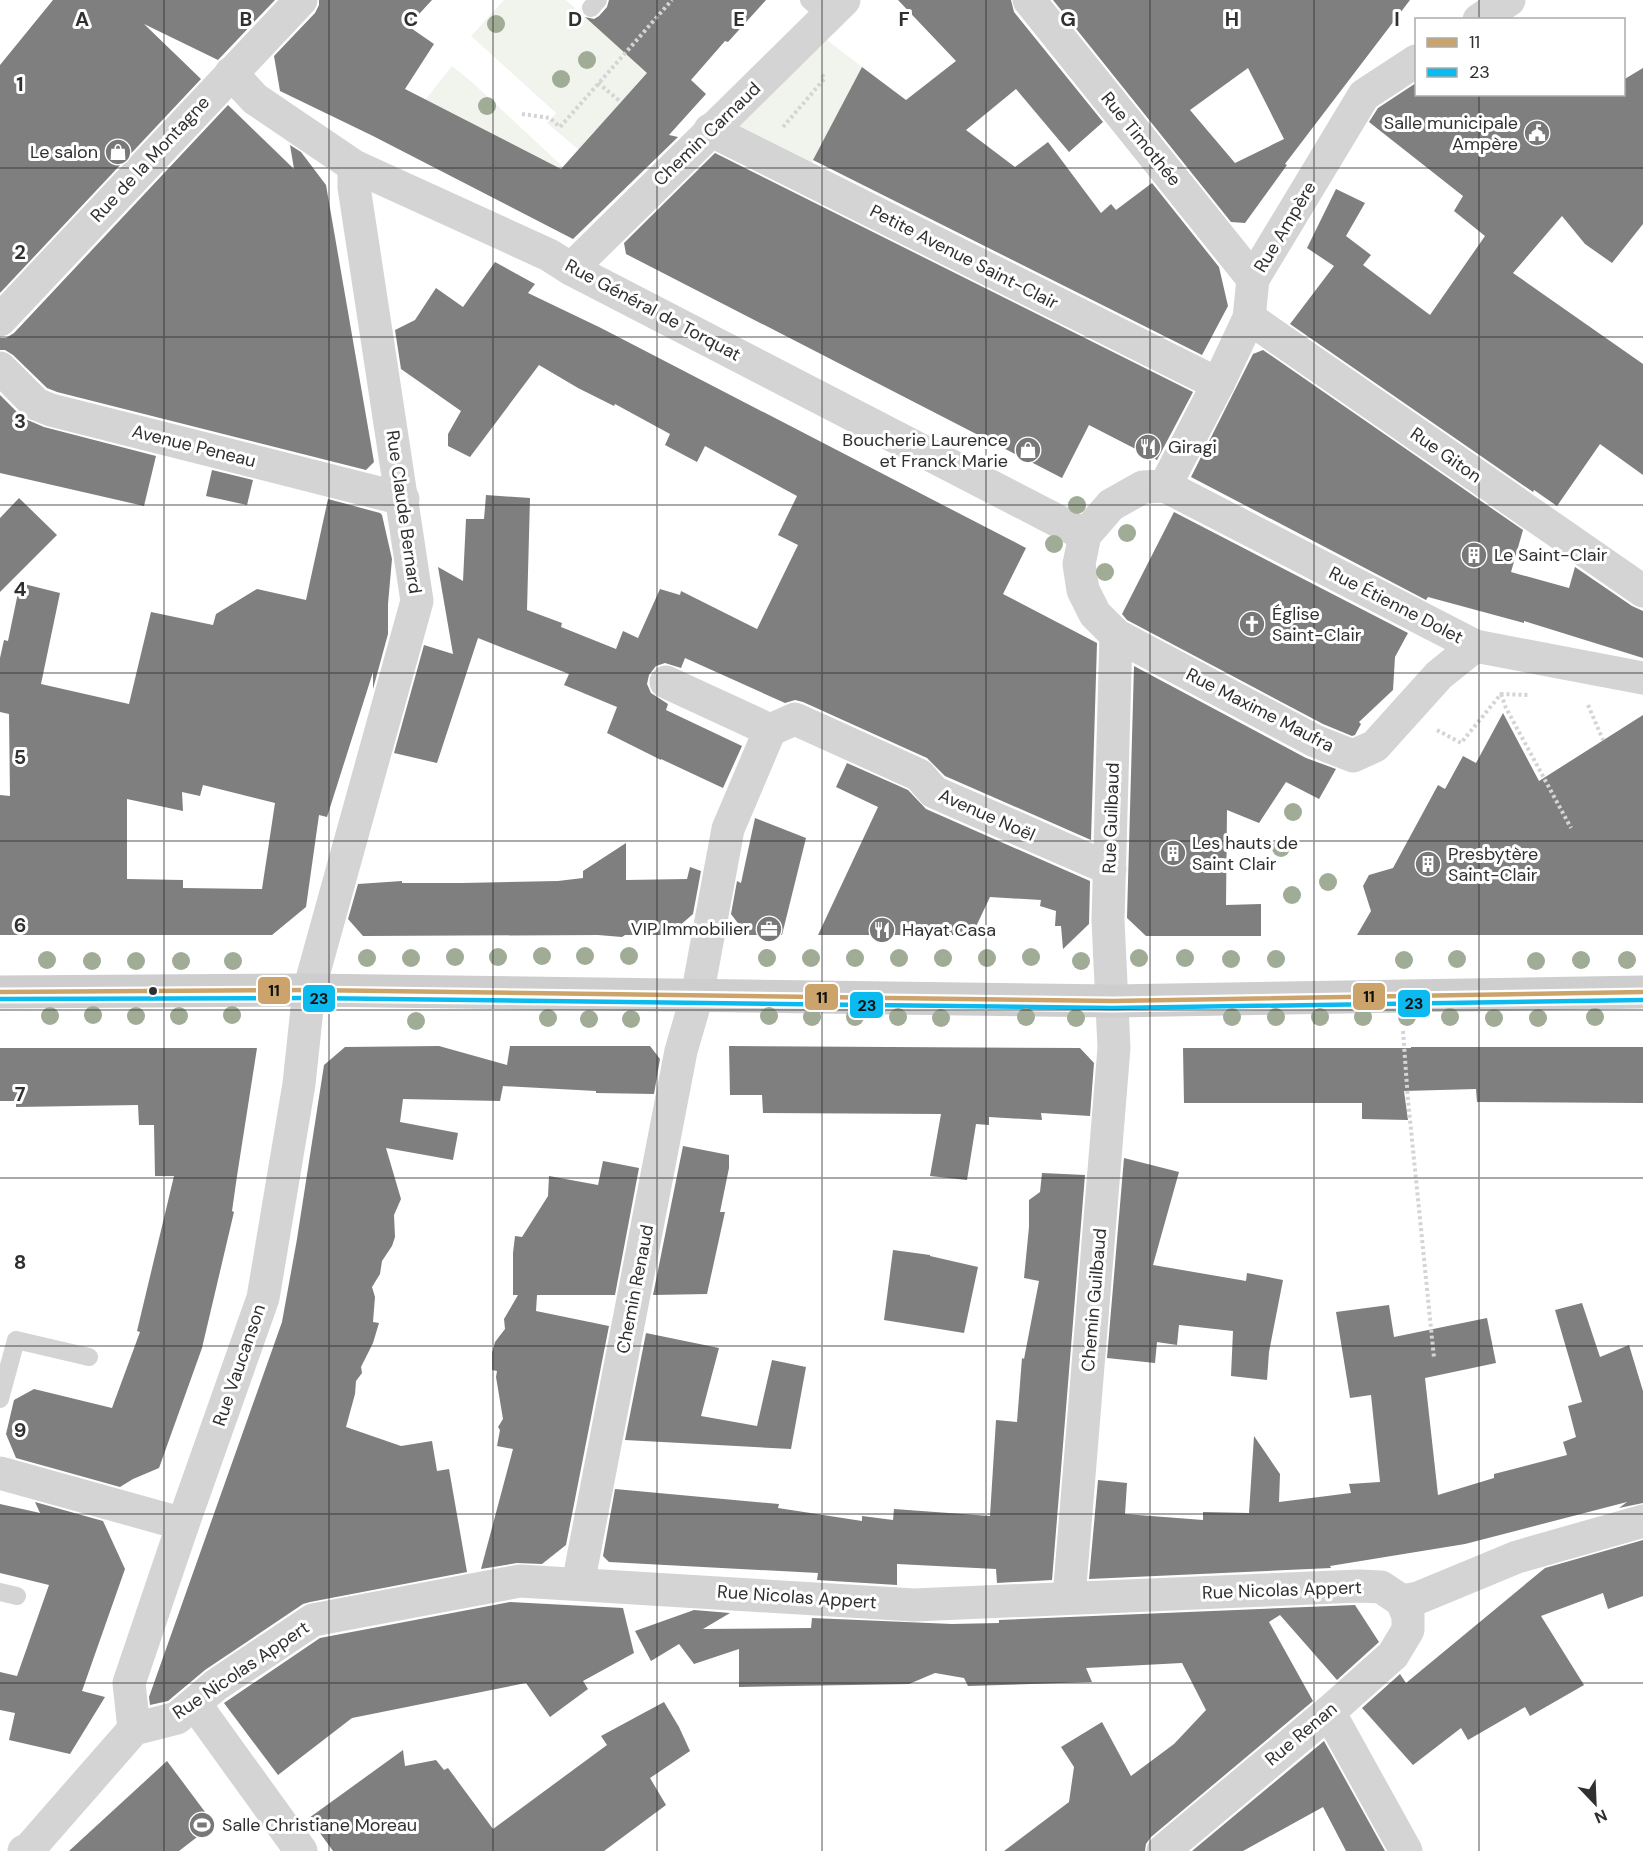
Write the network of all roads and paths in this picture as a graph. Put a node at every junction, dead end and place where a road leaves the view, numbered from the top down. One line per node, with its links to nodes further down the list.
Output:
1 (301, 0): 8 (street, Rue de la Montagne)
2 (672, 0): 9 (path)
3 (1029, 0): 15 (street, Rue Timothée)
4 (1509, 0): 6 (street)
5 (827, 5): 12 (street, Chemin Carnaud)
6 (1482, 18)
7 (1415, 62): 15 (street, Rue Ampère)
8 (231, 73): 13 (street, Rue Général de Torquat); 17 (street, Rue de la Montagne)
9 (598, 83): 10 (path); 11 (path)
10 (621, 102)
11 (522, 114)
12 (710, 130): 14 (street, Chemin Carnaud); 19 (street, Petite Avenue Saint-Clair)
13 (354, 166): 14 (street, Rue Général de Torquat); 21 (street, Rue Claude Bernard)
14 (571, 269): 22 (street, Rue Général de Torquat)
15 (1254, 279): 16 (street, Rue Ampère)
16 (1249, 318): 19 (street, Rue Ampère); 23 (street, Rue Giton)
17 (0, 320)
18 (0, 368): 21 (street, Avenue Peneau)
19 (1218, 384): 20 (street, Rue Ampère)
20 (1165, 486): 22 (street); 25 (street, Rue Étienne Dolet)
21 (403, 499): 36 (street, Rue Claude Bernard)
22 (1085, 535): 24 (street)
23 (1643, 591)
24 (1116, 635): 31 (street, Rue Maxime Maufra); 35 (street, Rue Guilbaud)
25 (1475, 646): 26 (street, Rue Étienne Dolet); 31 (street, Rue Maxime Maufra)
26 (1643, 678)
27 (666, 682): 32 (street)
28 (1501, 694): 29 (path); 31 (path); 34 (path)
29 (1533, 695)
30 (1585, 698): 33 (path)
31 (1406, 712)
32 (770, 730): 35 (street, Avenue Noël); 39 (street)
33 (1603, 740)
34 (1571, 828)
35 (1110, 869): 41 (street, Rue Guilbaud)
36 (309, 990): 37 (street); 39 (street); 47 (street, Rue Vaucanson)
37 (0, 992)
38 (1643, 992): 40 (street)
39 (697, 996): 41 (street); 48 (street, Chemin Renaud)
40 (1400, 997): 41 (street); 43 (path)
41 (1113, 1001): 49 (street, Chemin Guilbaud)
42 (89, 1357): 44 (lane)
43 (1434, 1358)
44 (0, 1399)
45 (0, 1473): 47 (street)
46 (1643, 1521): 50 (street)
47 (183, 1524): 53 (street, Rue Vaucanson)
48 (578, 1584): 49 (street, Rue Nicolas Appert); 51 (street, Rue Nicolas Appert)
49 (1069, 1598): 50 (street, Rue Nicolas Appert)
50 (1401, 1601): 52 (street, Rue Renan)
51 (195, 1704): 53 (street, Rue Nicolas Appert); 55 (street)
52 (1329, 1712): 56 (street, Rue Renan); 57 (street)
53 (134, 1729): 54 (street)
54 (24, 1851)
55 (301, 1851)
56 (1163, 1851)
57 (1406, 1851)

